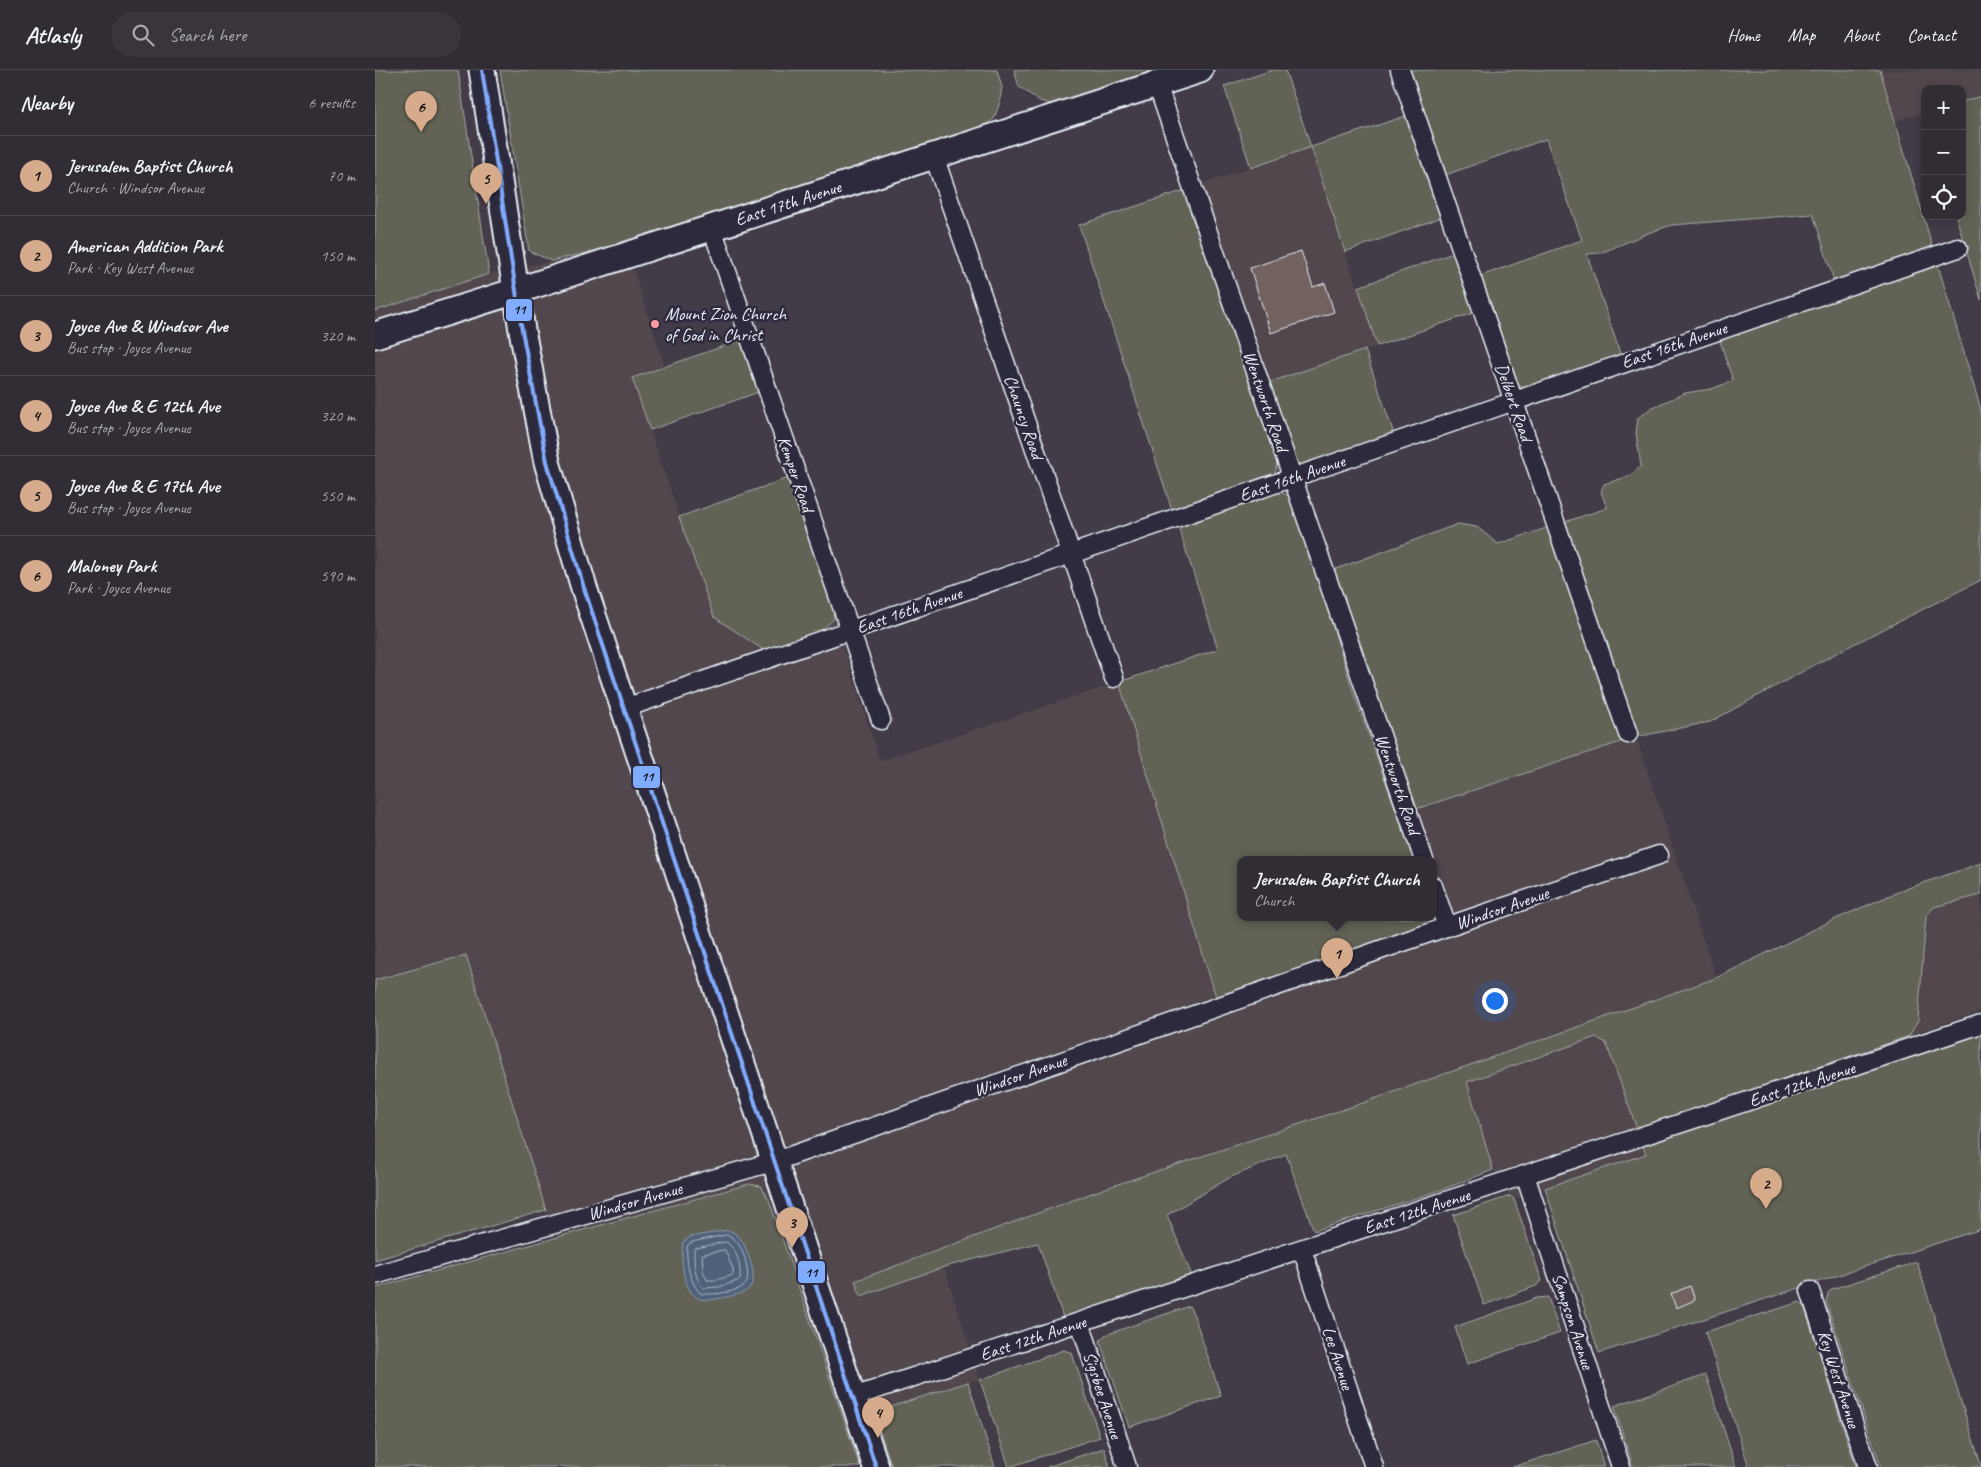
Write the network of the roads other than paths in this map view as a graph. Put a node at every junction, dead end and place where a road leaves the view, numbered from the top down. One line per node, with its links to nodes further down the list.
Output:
1 (482, 70): 8 (street)
2 (1200, 70): 4 (street, East 17th Avenue)
3 (1400, 70): 10 (street, Delbert Road)
4 (1157, 84): 5 (street, East 17th Avenue); 11 (street, Wentworth Road)
5 (934, 156): 6 (street, East 17th Avenue); 12 (street, Chauncy Road)
6 (711, 228): 8 (street, East 17th Avenue); 13 (street, Kemper Road)
7 (1959, 248): 10 (street, East 16th Avenue)
8 (516, 291): 9 (street, East 17th Avenue); 15 (street)
9 (375, 335)
10 (1514, 401): 11 (street, East 16th Avenue); 17 (street, Delbert Road)
11 (1293, 478): 12 (street, East 16th Avenue); 19 (street, Wentworth Road)
12 (1071, 554): 13 (street, East 16th Avenue); 14 (street, Chauncy Road)
13 (850, 630): 15 (street, East 16th Avenue); 16 (street, Kemper Road)
14 (1113, 678)
15 (625, 708): 23 (street)
16 (881, 720)
17 (1628, 734)
18 (1659, 855): 21 (street, Windsor Avenue)
19 (1423, 856)
20 (1437, 898): 21 (street)
21 (1447, 927): 23 (street, Windsor Avenue)
22 (1981, 1024): 24 (street, East 12th Avenue)
23 (776, 1161): 26 (street, Windsor Avenue); 29 (street)
24 (1525, 1175): 25 (street, East 12th Avenue); 33 (street, Sampson Avenue)
25 (1301, 1249): 28 (street, East 12th Avenue); 32 (street, Lee Avenue)
26 (375, 1275)
27 (1810, 1291): 34 (street, Key West Avenue)
28 (1080, 1322): 29 (street, East 12th Avenue); 31 (street, Sigsbee Avenue)
29 (853, 1397): 30 (street)
30 (876, 1467)
31 (1127, 1467)
32 (1374, 1467)
33 (1621, 1467)
34 (1868, 1467)

